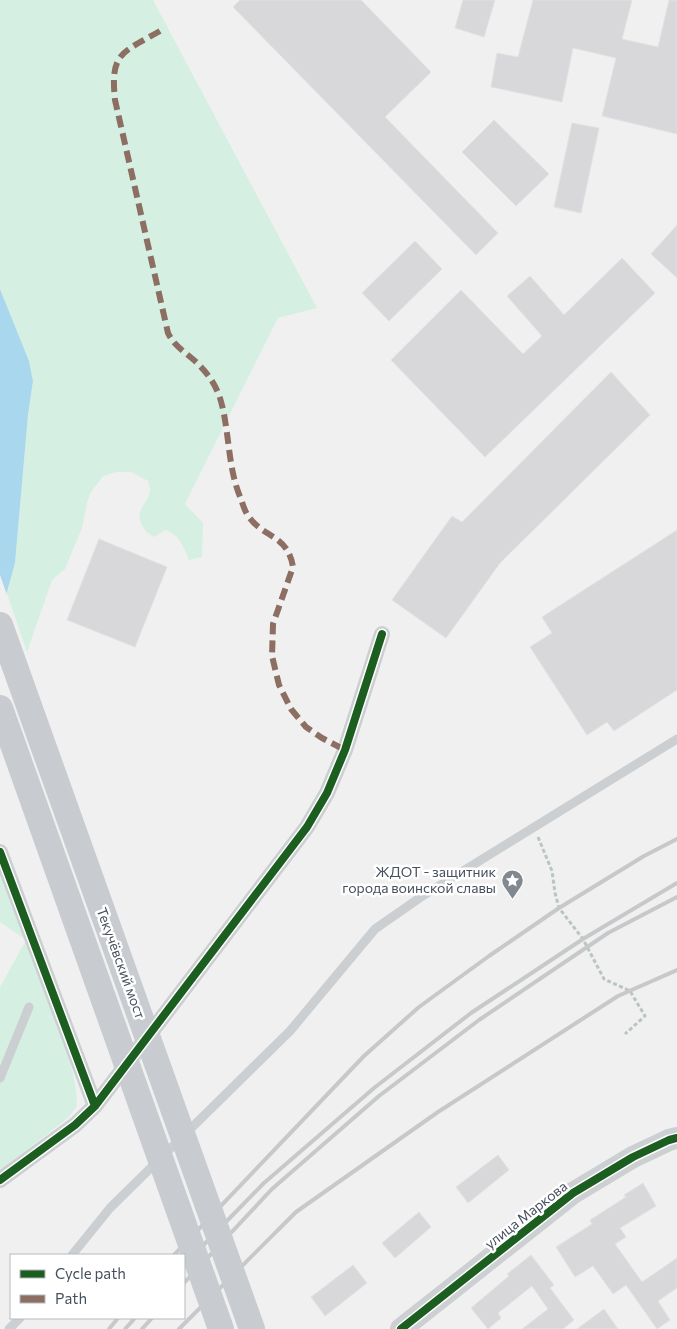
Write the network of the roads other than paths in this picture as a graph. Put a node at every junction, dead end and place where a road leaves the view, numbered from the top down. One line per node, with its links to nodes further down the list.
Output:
1 (0, 624): 15 (main road, Текучёвский мост, bridge)
2 (382, 634): 8 (street)
3 (0, 708): 14 (main road, Текучёвский мост, bridge)
4 (677, 739): 11 (lane)
5 (0, 852): 8 (street)
6 (29, 1007): 7 (lane)
7 (0, 1078)
8 (95, 1106): 10 (street)
9 (677, 1138): 16 (street, улица Маркова)
10 (0, 1180)
11 (73, 1254)
12 (19, 1319): 13 (lane)
13 (9, 1329)
14 (221, 1329)
15 (252, 1329)
16 (401, 1329)

